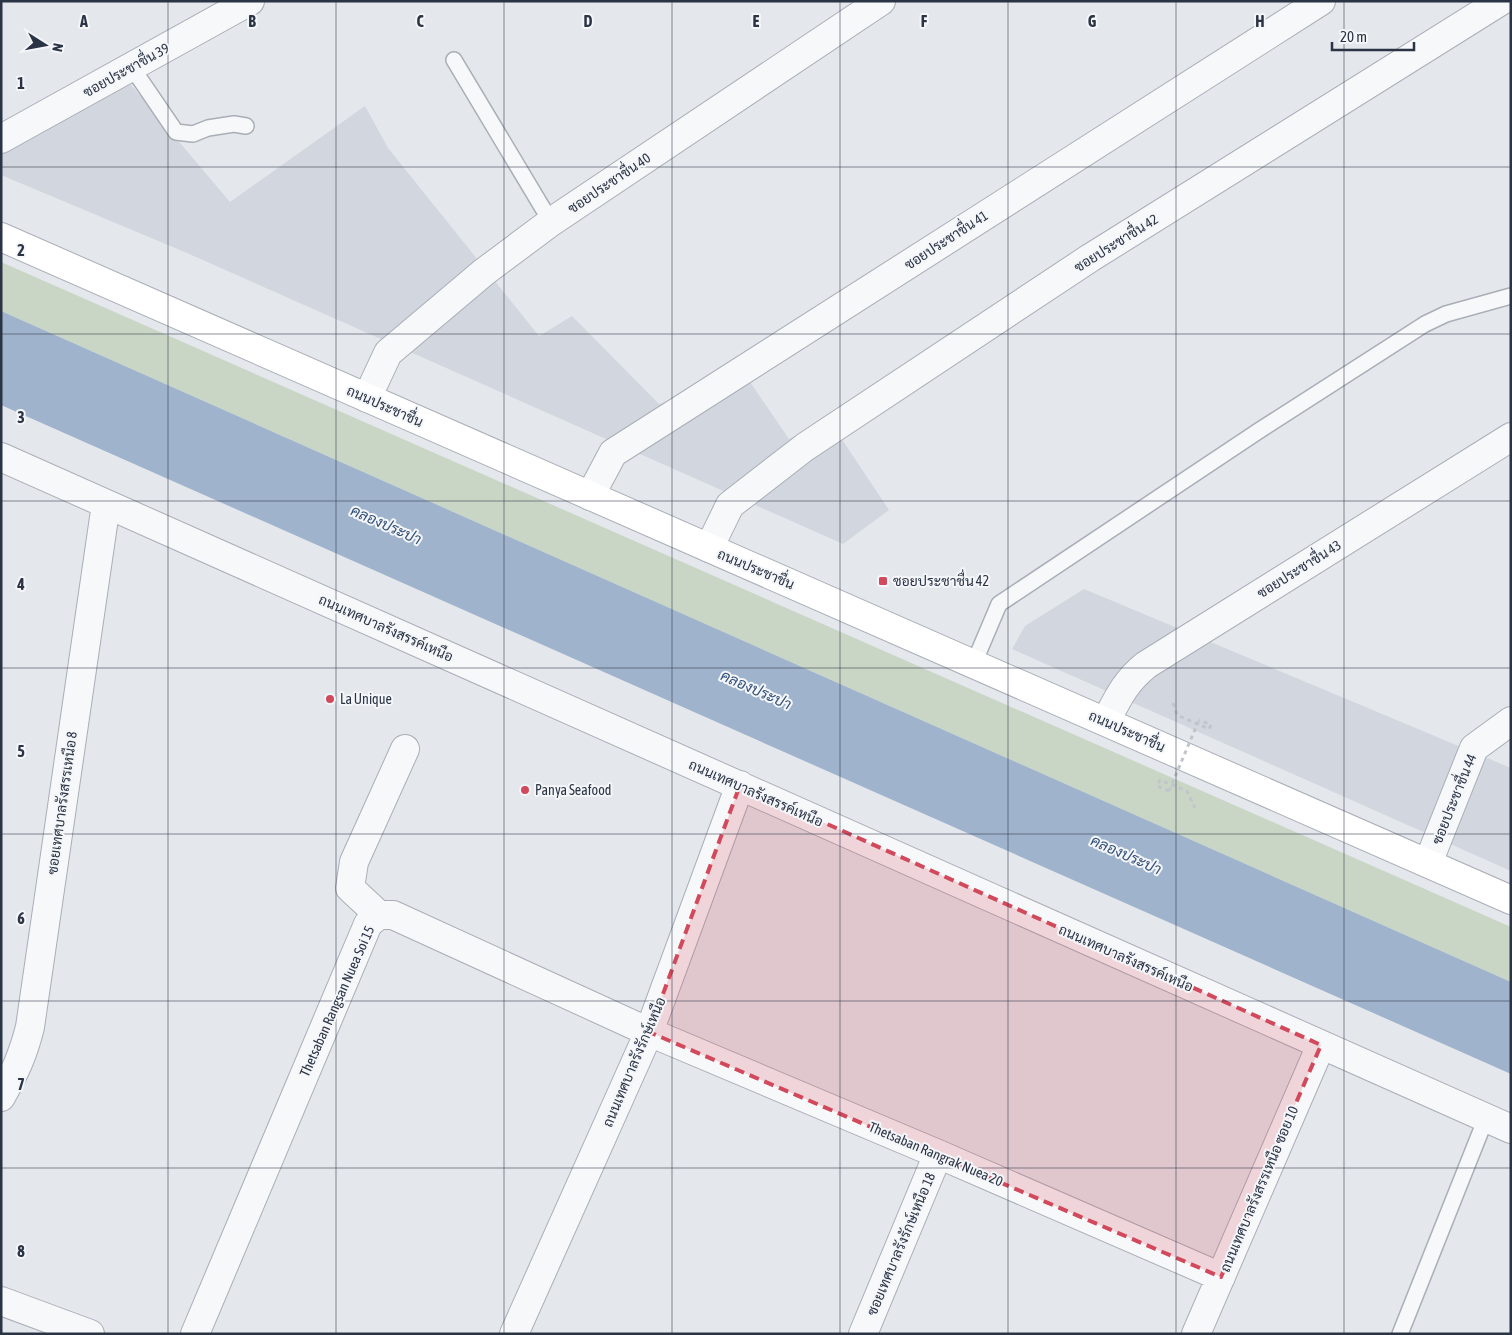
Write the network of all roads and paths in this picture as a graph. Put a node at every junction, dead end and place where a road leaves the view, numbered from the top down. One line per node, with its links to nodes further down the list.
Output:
1 (250, 1): 6 (street, ซอยประชาชื่น 39)
2 (881, 1): 9 (street, ซอยประชาชื่น 40)
3 (1321, 1): 15 (street, ซอยประชาชื่น 41)
4 (1501, 1): 17 (street, ซอยประชาชื่น 42)
5 (454, 60): 9 (lane)
6 (130, 66): 7 (lane); 8 (street, ซอยประชาชื่น 39)
7 (246, 126)
8 (1, 139)
9 (551, 222): 12 (street, ซอยประชาชื่น 40)
10 (1, 237): 12 (main road, ถนนประชาชื่น)
11 (1511, 296): 18 (lane)
12 (367, 398): 15 (main road, ถนนประชาชื่น)
13 (1511, 437): 20 (street, ซอยประชาชื่น 43)
14 (1, 457): 16 (street, ถนนเทศบาลรังสรรค์เหนือ)
15 (590, 496): 17 (main road, ถนนประชาชื่น)
16 (106, 504): 23 (street, ถนนเทศบาลรังสรรค์เหนือ); 30 (street, ซอยเทศบาลรังสรรเหนือ 8)
17 (709, 548): 18 (main road, ถนนประชาชื่น)
18 (974, 663): 20 (main road, ถนนประชาชื่น)
19 (1173, 703): 24 (path, bridge)
20 (1106, 721): 25 (main road, ถนนประชาชื่น)
21 (1511, 721): 25 (street, ซอยประชาชื่น 44)
22 (405, 749): 27 (street)
23 (740, 785): 28 (street, ถนนเทศบาลรังรักษ์เหนือ); 29 (street, ถนนเทศบาลรังสรรค์เหนือ)
24 (1196, 808)
25 (1428, 863): 26 (main road, ถนนประชาชื่น)
26 (1511, 900)
27 (379, 915): 28 (street, Thetsaban Rangsan Nuea Soi 15); 37 (street, Thetsaban Rangsan Nuea Soi 15)
28 (650, 1032): 33 (street, Thetsaban Rangrak Nuea 20); 38 (street, ถนนเทศบาลรังรักษ์เหนือ)
29 (1322, 1045): 31 (street, ถนนเทศบาลรังสรรค์เหนือ); 34 (street, ถนนเทศบาลรังสรรเหนือ ซอย 10)
30 (1, 1097)
31 (1486, 1118): 32 (street, ถนนเทศบาลรังสรรค์เหนือ); 41 (lane)
32 (1511, 1129)
33 (938, 1154): 34 (street, Thetsaban Rangrak Nuea 20); 39 (street, ซอยเทศบาลรังรักษ์เหนือ 18)
34 (1221, 1277): 40 (street, ถนนเทศบาลรังสรรเหนือ ซอย 10)
35 (1, 1301): 36 (street)
36 (90, 1334)
37 (195, 1334)
38 (514, 1334)
39 (863, 1334)
40 (1196, 1334)
41 (1400, 1334)

